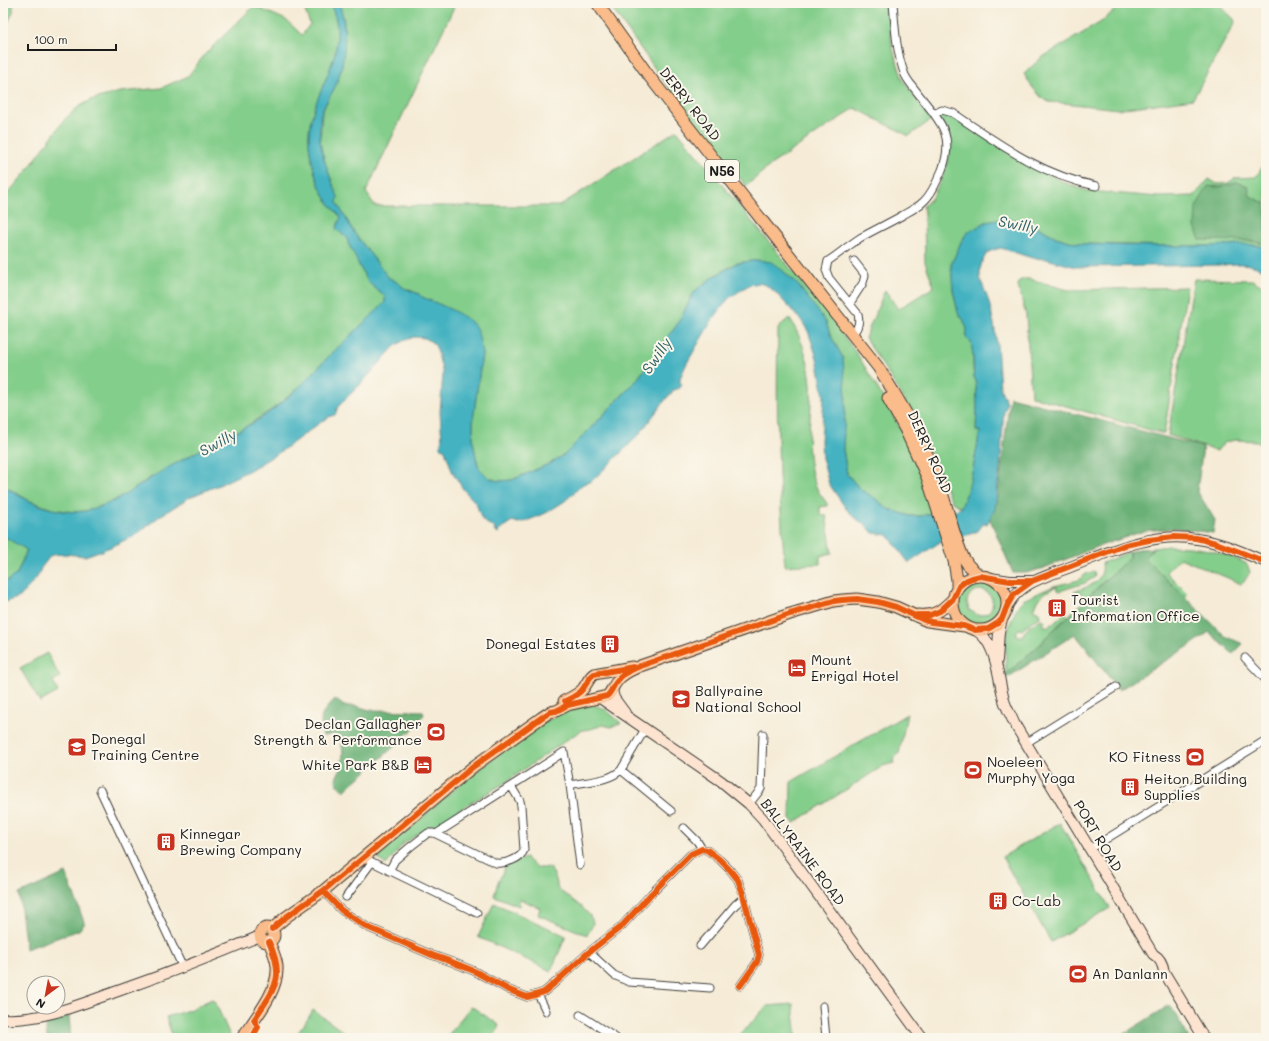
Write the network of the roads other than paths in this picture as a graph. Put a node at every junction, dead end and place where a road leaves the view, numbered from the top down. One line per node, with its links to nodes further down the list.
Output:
1 (597, 3): 7 (main road, DERRY ROAD / N56)
2 (893, 3): 3 (street)
3 (934, 114): 4 (street); 6 (street)
4 (1096, 186)
5 (854, 261): 6 (street)
6 (850, 303): 7 (street)
7 (852, 335): 8 (main road, DERRY ROAD / N56)
8 (954, 544): 10 (main road, DERRY ROAD / N56); 12 (main road, DERRY ROAD / N56)
9 (1266, 562): 11 (main road)
10 (985, 577): 11 (main road); 12 (main road); 13 (main road, N56)
11 (1032, 581): 13 (main road)
12 (955, 594): 14 (main road); 16 (main road, N56)
13 (1007, 606): 15 (main road)
14 (915, 615): 16 (main road); 20 (main road)
15 (1002, 619): 17 (main road); 19 (main road)
16 (964, 626): 17 (main road)
17 (975, 630): 19 (main road)
18 (1245, 658): 22 (street)
19 (997, 664): 32 (main road, PORT ROAD)
20 (640, 666): 21 (main road); 25 (main road)
21 (601, 672): 23 (main road); 25 (main road)
22 (1266, 680)
23 (587, 683): 26 (main road); 27 (main road)
24 (1116, 687): 32 (street)
25 (612, 689): 26 (main road); 28 (main road)
26 (599, 698): 27 (main road); 28 (main road)
27 (550, 712): 43 (main road)
28 (628, 717): 29 (main road, BALLYRAINE ROAD)
29 (645, 730): 33 (street); 37 (main road, BALLYRAINE ROAD)
30 (763, 734): 37 (street)
31 (1266, 740): 42 (street)
32 (1026, 743): 42 (main road, PORT ROAD)
33 (621, 770): 34 (street); 38 (street)
34 (570, 785): 35 (street); 44 (street)
35 (511, 786): 40 (street); 40 (street)
36 (100, 790): 53 (street)
37 (749, 804): 64 (main road, BALLYRAINE ROAD)
38 (670, 811)
39 (684, 828): 41 (street)
40 (436, 834): 45 (street)
41 (702, 849): 48 (street); 52 (street)
42 (1090, 849): 65 (main road, PORT ROAD)
43 (368, 859): 45 (street); 46 (main road); 47 (street)
44 (580, 865)
45 (389, 870): 49 (street)
46 (323, 891): 50 (main road); 56 (street)
47 (346, 896)
48 (743, 898): 51 (street); 54 (street)
49 (477, 913)
50 (264, 939): 53 (main road); 61 (main road)
51 (700, 946)
52 (589, 952): 55 (street); 56 (street)
53 (183, 968): 60 (main road)
54 (740, 986)
55 (710, 988)
56 (538, 994): 58 (street)
57 (823, 1006): 63 (street)
58 (546, 1010)
59 (580, 1015): 62 (street)
60 (3, 1019)
61 (242, 1038)
62 (616, 1038)
63 (826, 1038)
64 (922, 1038)
65 (1204, 1038)

